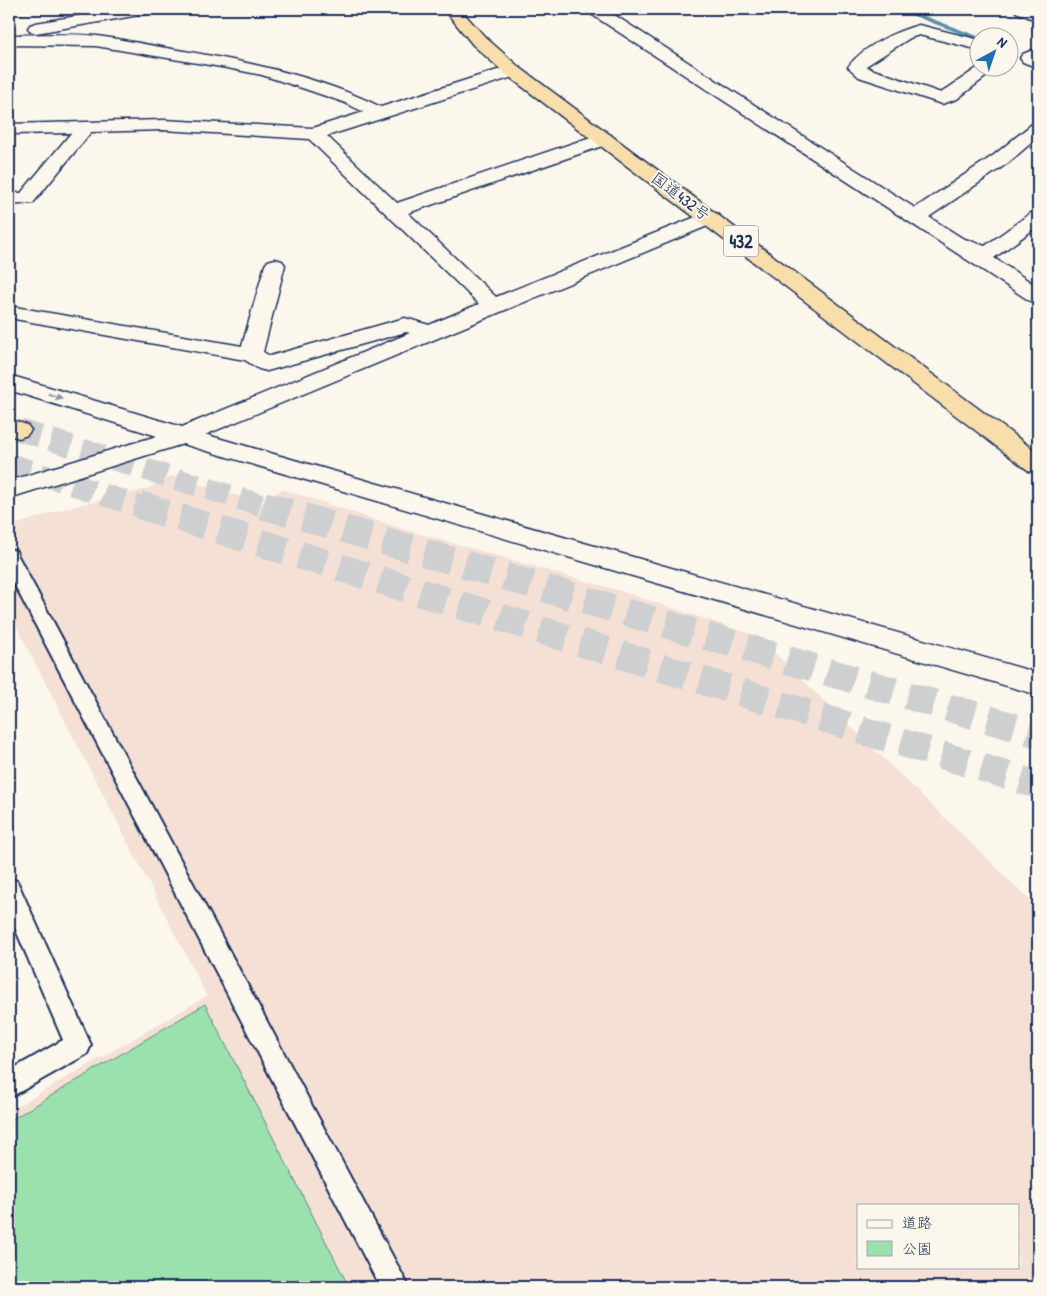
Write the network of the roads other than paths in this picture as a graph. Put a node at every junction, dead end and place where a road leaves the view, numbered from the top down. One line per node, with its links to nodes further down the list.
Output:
1 (145, 9): 4 (street)
2 (452, 9): 9 (highway, 国道432号 / 432)
3 (601, 9): 19 (street)
4 (9, 32)
5 (9, 40): 11 (street)
6 (970, 42): 10 (street)
7 (1020, 56): 8 (street)
8 (1035, 58)
9 (513, 71): 11 (street); 16 (highway, 国道432号 / 432)
10 (974, 78)
11 (380, 113): 15 (street)
12 (86, 127): 14 (street); 15 (street); 17 (street)
13 (1038, 128): 19 (street)
14 (9, 129)
15 (314, 134): 18 (street)
16 (604, 139): 18 (street); 21 (highway, 国道432号 / 432)
17 (9, 199)
18 (394, 212): 27 (street)
19 (915, 217): 22 (street)
20 (1038, 217): 23 (street)
21 (710, 218): 27 (street); 33 (highway, 国道432号 / 432)
22 (946, 237): 23 (street); 26 (street)
23 (987, 254): 25 (street)
24 (275, 265): 30 (street)
25 (1038, 274)
26 (1038, 296)
27 (493, 306): 29 (street)
28 (9, 312): 30 (street)
29 (435, 331): 30 (street); 32 (street)
30 (251, 354)
31 (9, 382): 32 (street, one-way to 32)
32 (183, 436): 34 (street); 36 (street)
33 (1038, 464)
34 (9, 490)
35 (9, 556): 39 (lane)
36 (1038, 684)
37 (9, 888): 38 (lane)
38 (9, 1085)
39 (394, 1287)

